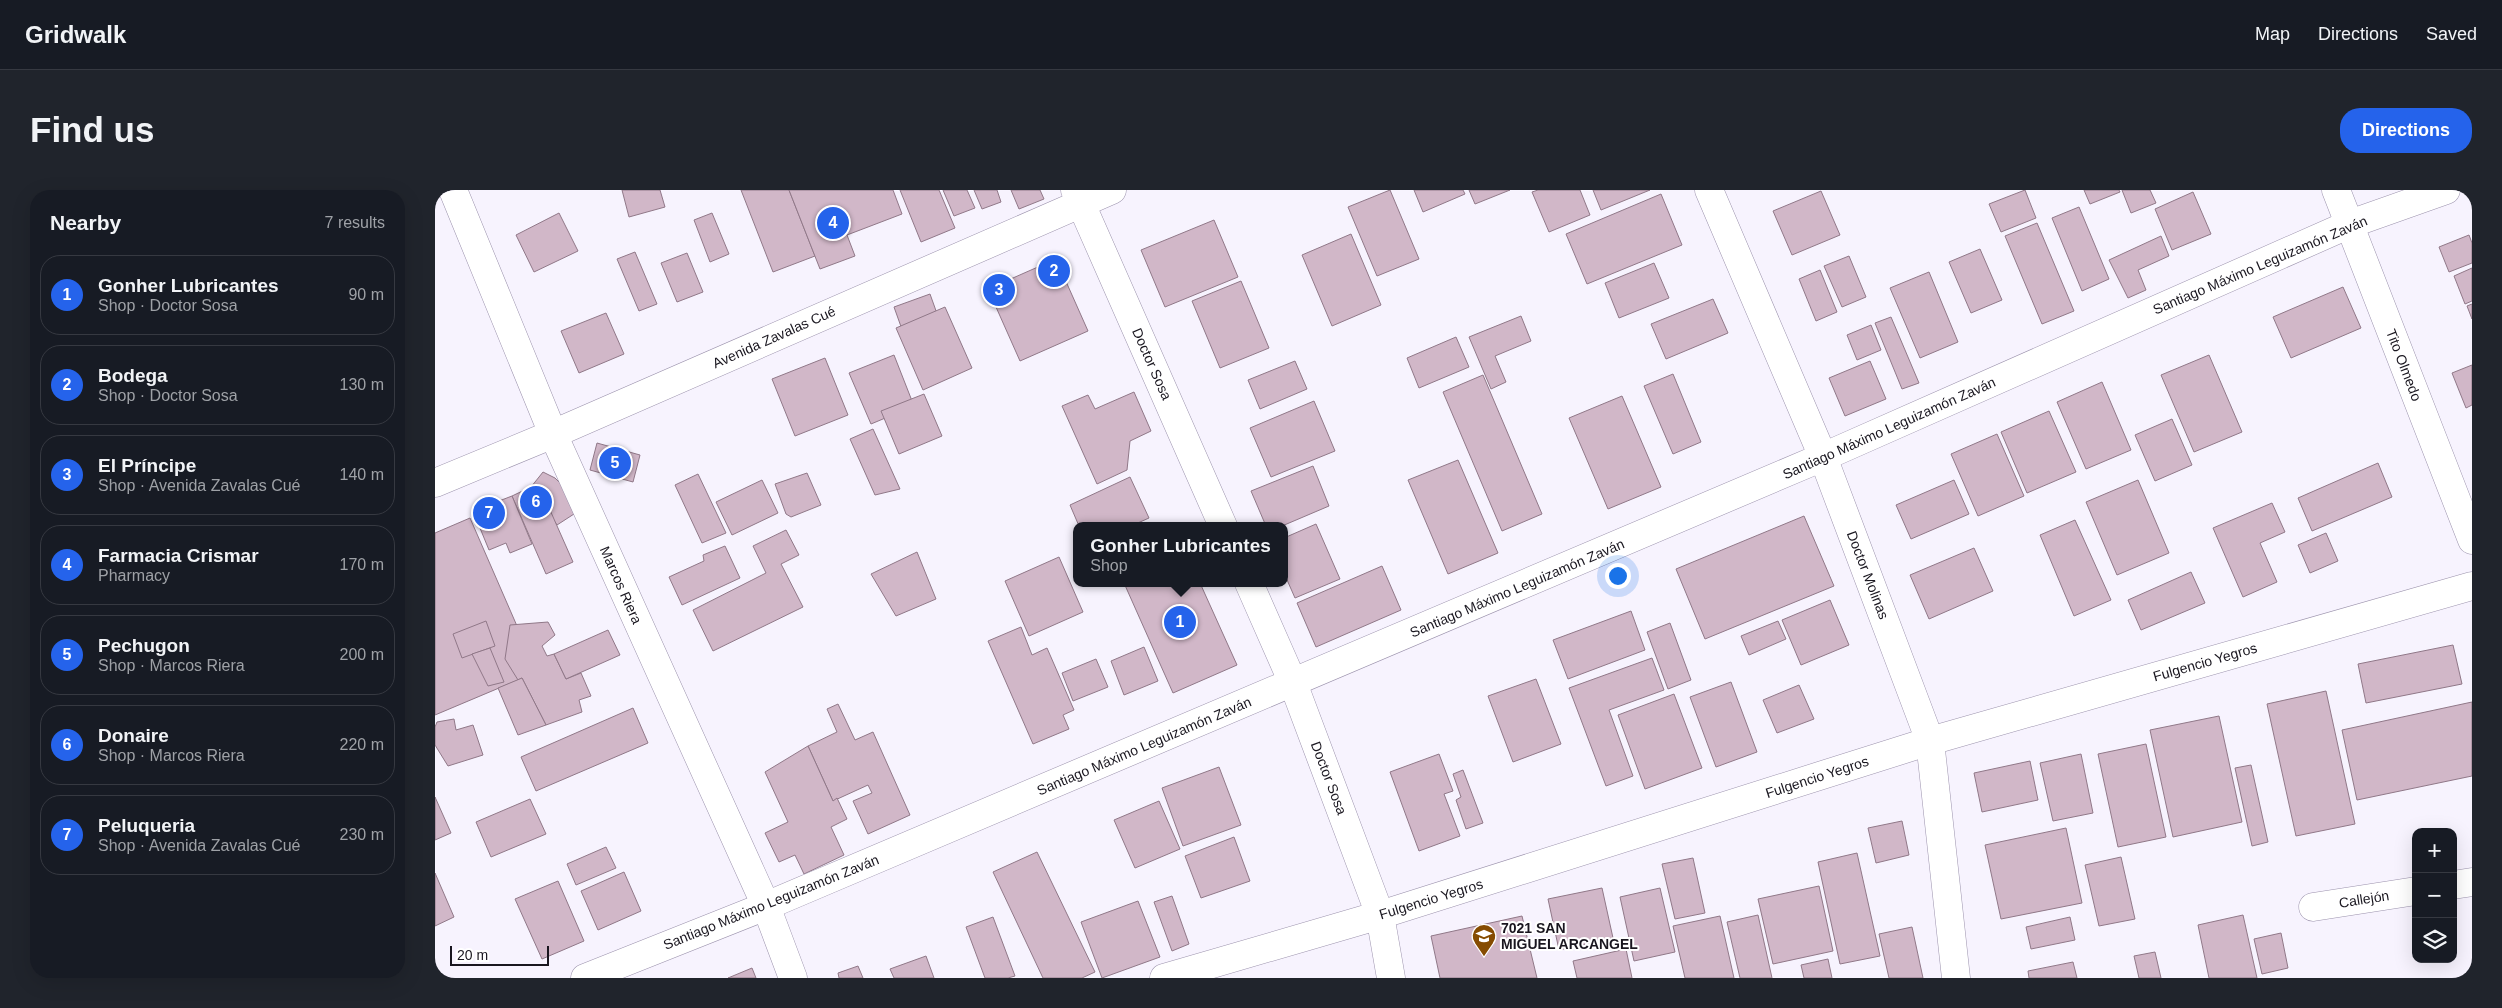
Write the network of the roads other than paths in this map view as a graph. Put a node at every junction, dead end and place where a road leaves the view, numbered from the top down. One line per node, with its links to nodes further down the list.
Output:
1 (453, 190): 8 (street, Marcos Riera)
2 (1112, 190): 6 (street, Avenida Zavalas Cué)
3 (1709, 190): 9 (street, Doctor Molinas)
4 (2336, 190): 7 (street, Tito Olmedo)
5 (2446, 190): 7 (street, Santiago Máximo Leguizamón Zaván)
6 (1078, 196): 8 (street, Avenida Zavalas Cué); 11 (street, Doctor Sosa)
7 (2350, 224): 9 (street, Santiago Máximo Leguizamón Zaván); 12 (street, Tito Olmedo)
8 (553, 434): 10 (street, Avenida Zavalas Cué); 20 (street, Marcos Riera)
9 (1823, 457): 15 (street, Santiago Máximo Leguizamón Zaván); 16 (street, Doctor Molinas)
10 (435, 482)
11 (1221, 522)
12 (2472, 540)
13 (2472, 586): 16 (street, Fulgencio Yegros)
14 (1251, 587): 15 (street, Doctor Sosa)
15 (1293, 683): 20 (street, Santiago Máximo Leguizamón Zaván); 22 (street, Doctor Sosa)
16 (1930, 742): 22 (street, Fulgencio Yegros); 27 (street, Doctor Molinas)
17 (2472, 882): 18 (street)
18 (2457, 884)
19 (2412, 892): 21 (street, Callejón)
20 (766, 906): 23 (street, Santiago Máximo Leguizamón Zaván); 24 (street, Marcos Riera)
21 (2313, 907)
22 (1380, 915): 25 (street, Fulgencio Yegros); 26 (street, Doctor Sosa)
23 (585, 978)
24 (793, 978)
25 (1165, 978)
26 (1391, 978)
27 (1956, 978)

